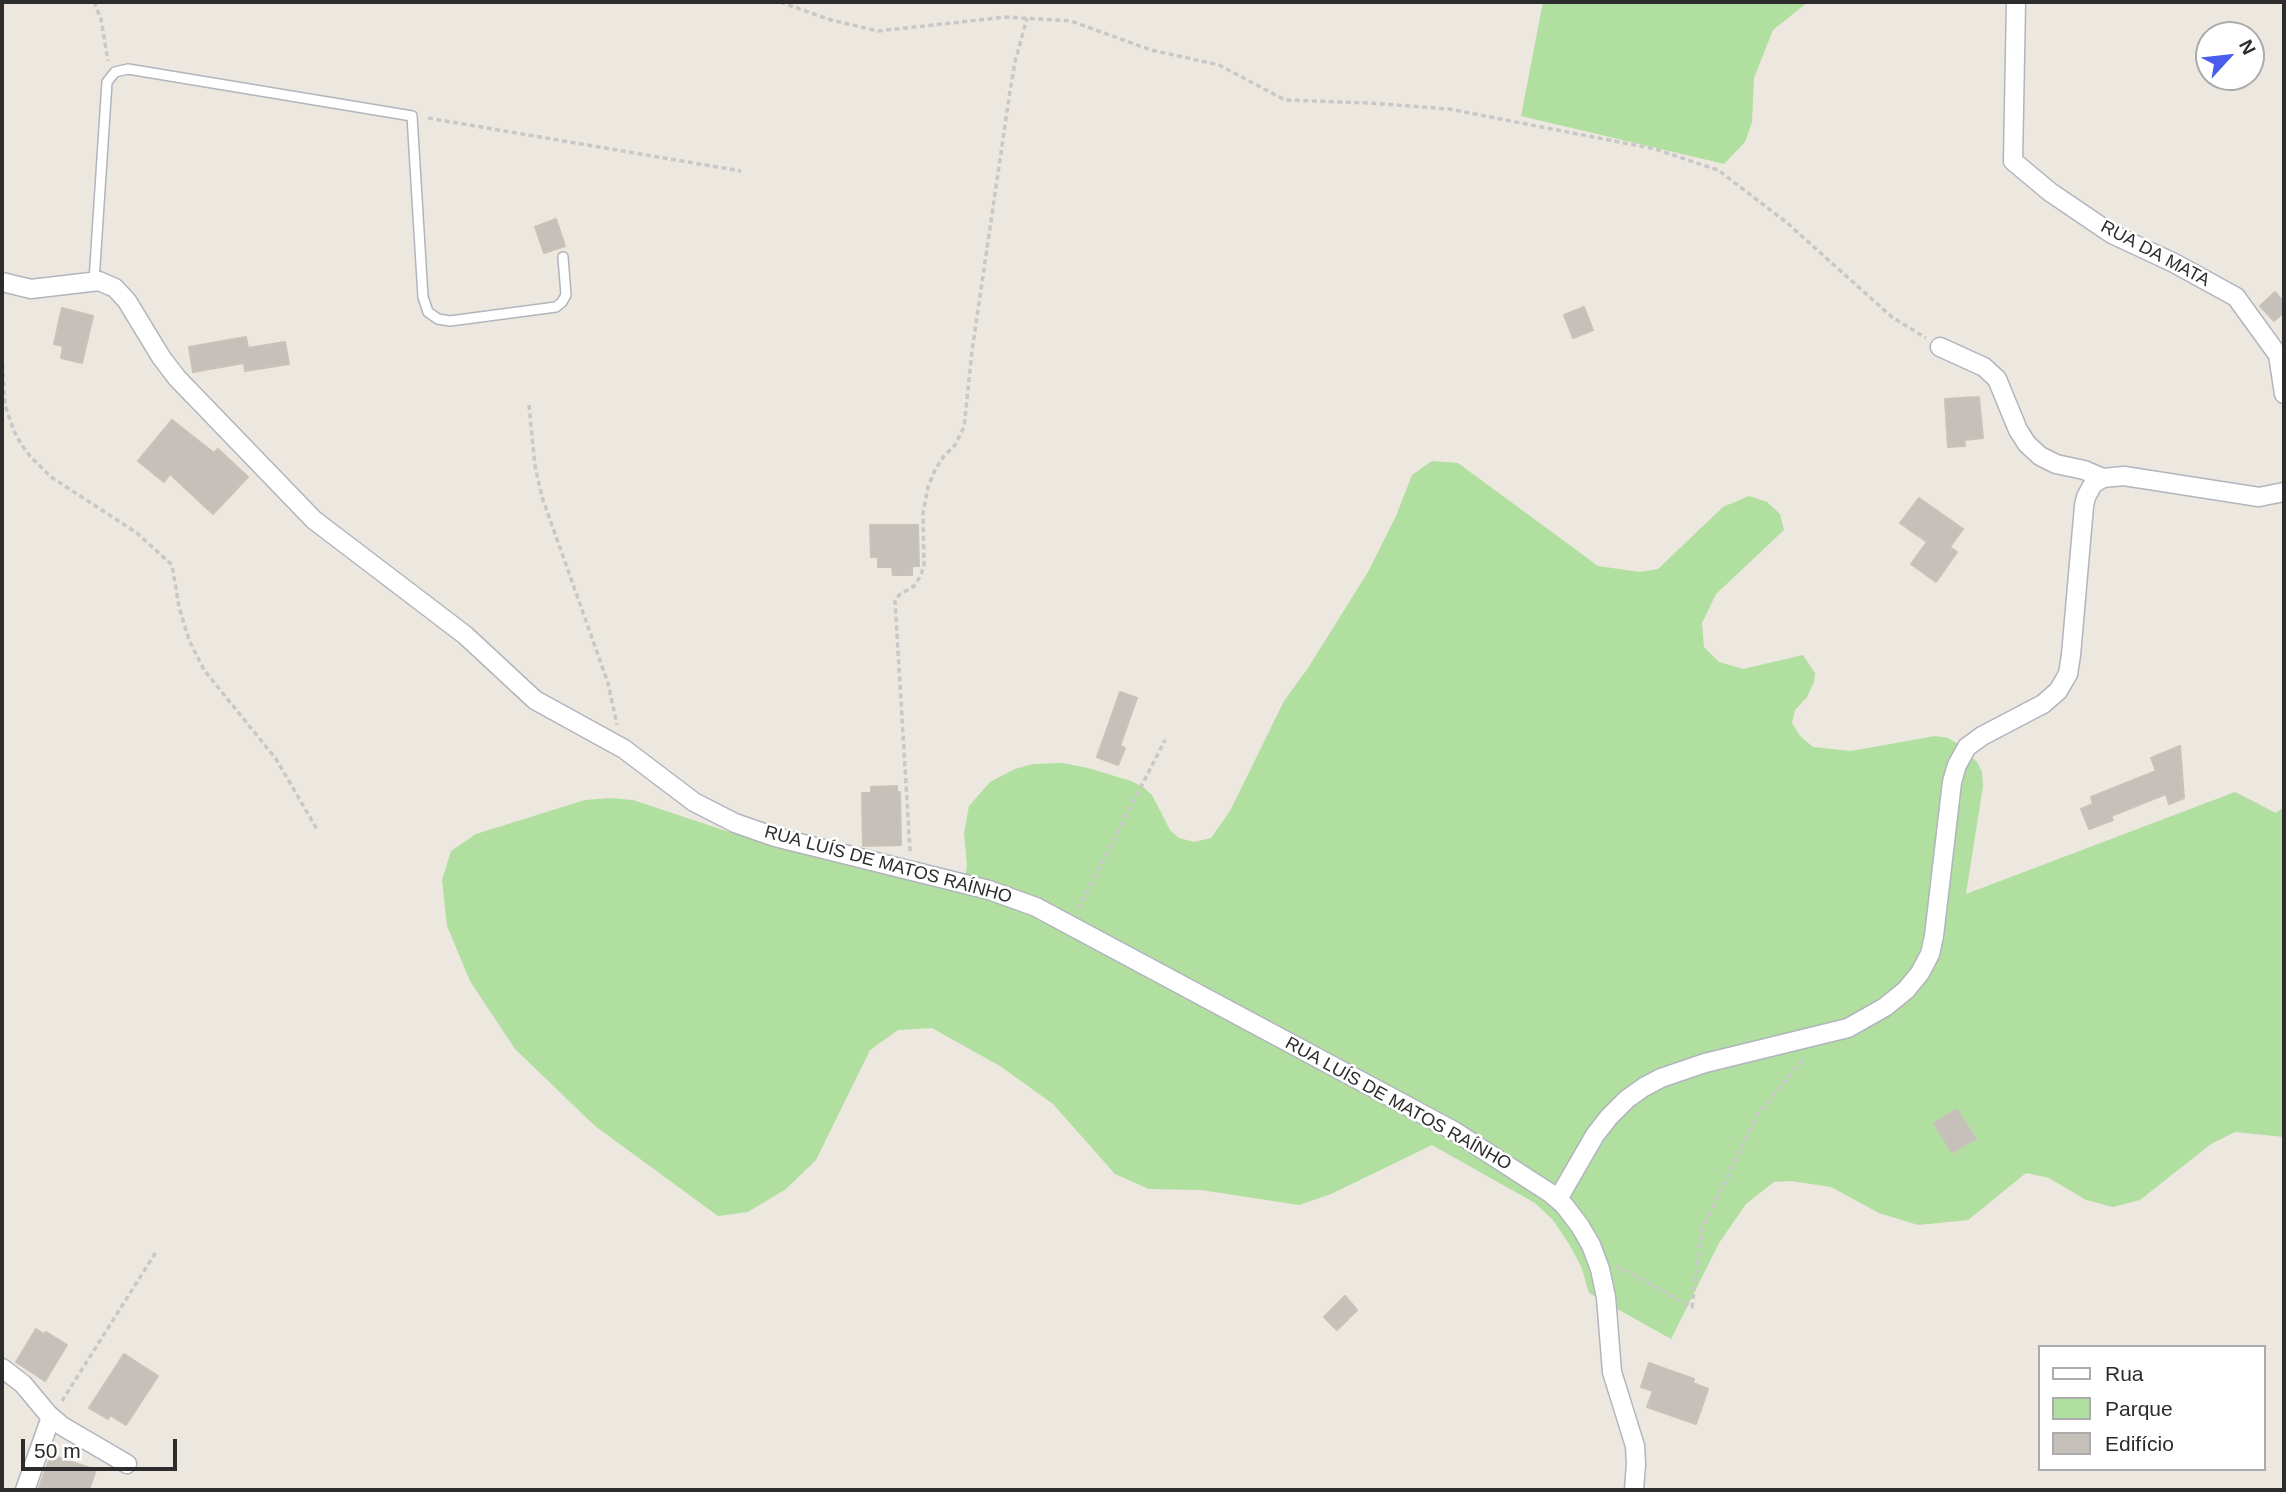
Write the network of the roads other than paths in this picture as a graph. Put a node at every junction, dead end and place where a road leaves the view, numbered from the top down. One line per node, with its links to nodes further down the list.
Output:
1 (2016, 2): 6 (street, RUA DA MATA)
2 (563, 257): 3 (lane)
3 (94, 281): 4 (street); 9 (street, RUA LUÍS DE MATOS RAÍNHO)
4 (2, 282)
5 (1940, 347): 7 (street)
6 (2284, 394)
7 (2104, 478): 8 (street); 9 (street)
8 (2284, 492)
9 (1558, 1199): 14 (street, RUA LUÍS DE MATOS RAÍNHO)
10 (2, 1368): 11 (street)
11 (51, 1417): 12 (street); 13 (street)
12 (127, 1464)
13 (25, 1490)
14 (1634, 1490)

